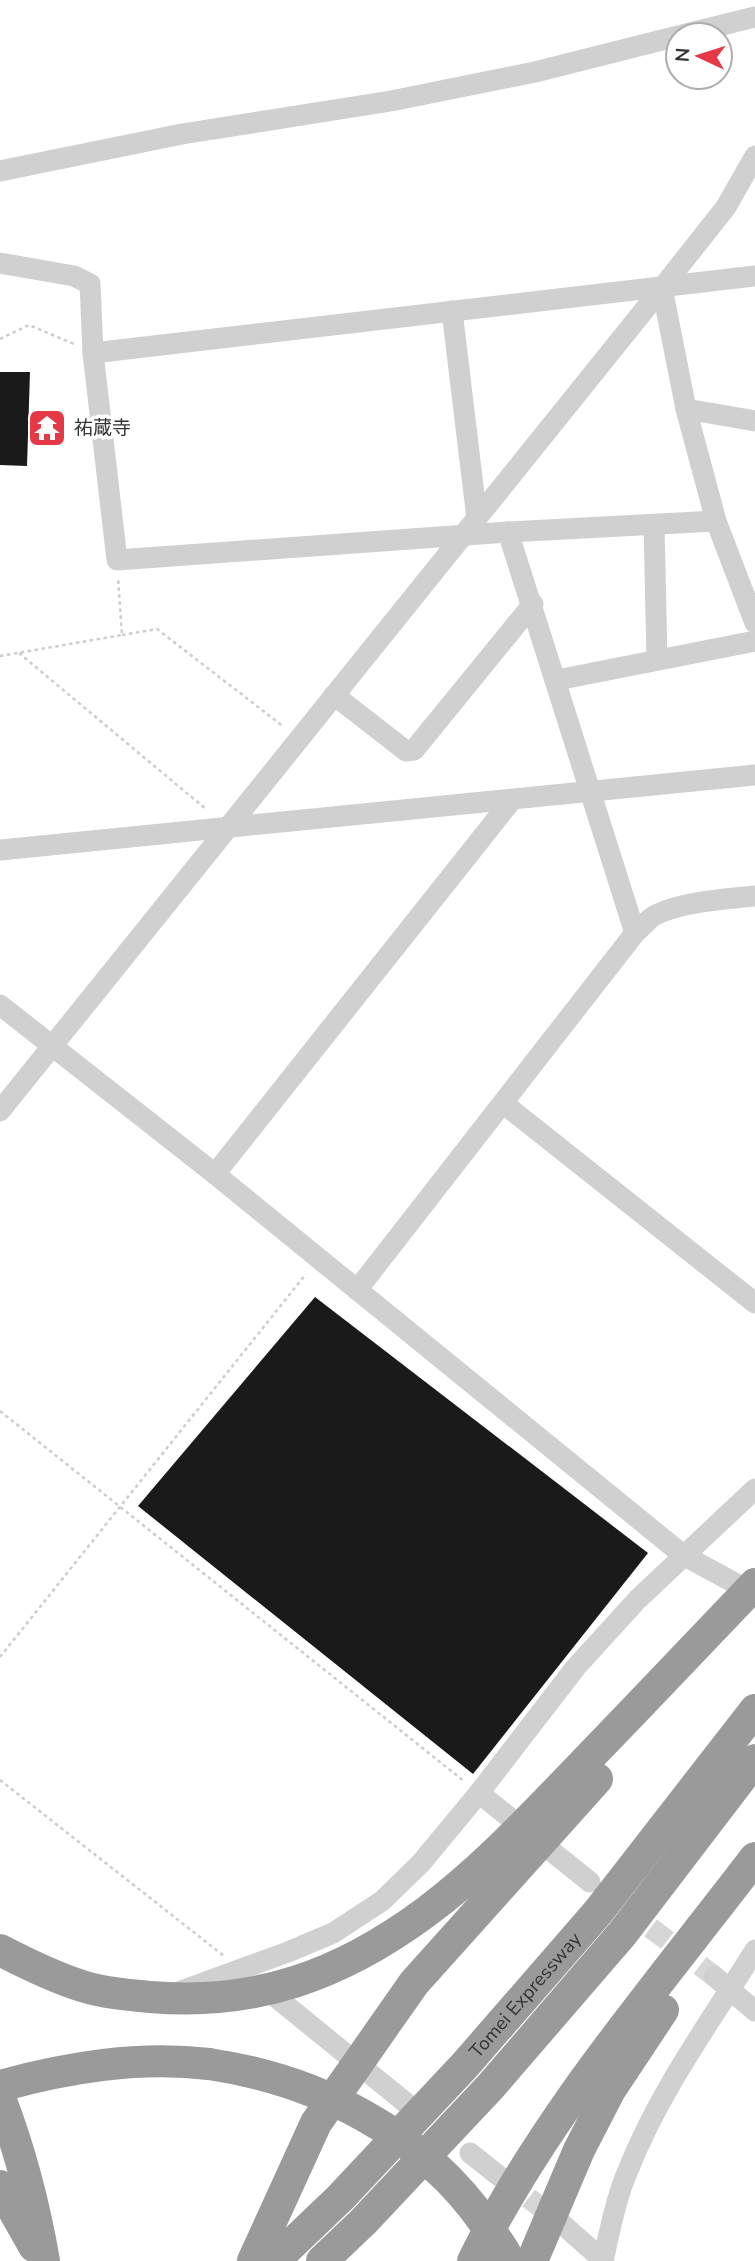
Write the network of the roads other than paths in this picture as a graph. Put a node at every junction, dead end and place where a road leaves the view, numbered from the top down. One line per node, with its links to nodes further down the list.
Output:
1 (755, 17): 2 (street)
2 (734, 22)
3 (664, 40): 5 (street)
4 (755, 156): 8 (street)
5 (0, 171)
6 (0, 263): 10 (street)
7 (755, 276): 8 (street)
8 (662, 288): 9 (street); 11 (street); 13 (street)
9 (452, 311): 10 (street); 13 (street)
10 (93, 353): 17 (street)
11 (686, 409): 12 (street); 14 (street)
12 (755, 421)
13 (477, 519): 17 (street)
14 (716, 521): 15 (street); 19 (street)
15 (654, 525): 16 (street); 21 (street)
16 (508, 532): 17 (street); 18 (street)
17 (461, 537): 23 (street)
18 (533, 604): 22 (street); 23 (street)
19 (755, 623)
20 (755, 641): 21 (street)
21 (657, 660): 22 (street)
22 (557, 680): 25 (street)
23 (334, 695): 27 (street)
24 (755, 775): 25 (street)
25 (591, 791): 26 (street); 30 (street)
26 (511, 801): 27 (street); 35 (street)
27 (229, 828): 28 (street); 32 (street)
28 (0, 850)
29 (755, 896): 30 (street)
30 (635, 933): 33 (street)
31 (0, 1005): 32 (street)
32 (51, 1047): 34 (street); 35 (street)
33 (504, 1104): 36 (street); 37 (street)
34 (0, 1111)
35 (215, 1174): 36 (street)
36 (357, 1290): 39 (street)
37 (755, 1303)
38 (755, 1489): 39 (street)
39 (683, 1555): 41 (street); 44 (street)
40 (755, 1584): 48 (highway, bridge)
41 (755, 1596): 63 (highway, bridge)
42 (755, 1710): 64 (highway, Tomei Expressway)
43 (755, 1760): 65 (highway, Tomei Expressway)
44 (479, 1793): 47 (street); 51 (street)
45 (755, 1858): 66 (highway)
46 (755, 1872): 68 (highway)
47 (590, 1882)
48 (0, 1950)
49 (755, 1950): 53 (street)
50 (0, 1956): 51 (street)
51 (240, 1969): 57 (street)
52 (714, 1976): 53 (street)
53 (730, 1990): 54 (street); 69 (street)
54 (755, 2011)
55 (0, 2086): 67 (highway, bridge)
56 (0, 2098): 62 (highway)
57 (406, 2103)
58 (470, 2153): 59 (street)
59 (499, 2176)
60 (0, 2186): 62 (highway)
61 (562, 2223): 69 (street)
62 (44, 2261)
63 (253, 2261)
64 (274, 2261)
65 (322, 2261)
66 (473, 2261)
67 (509, 2261)
68 (532, 2261)
69 (604, 2261)

